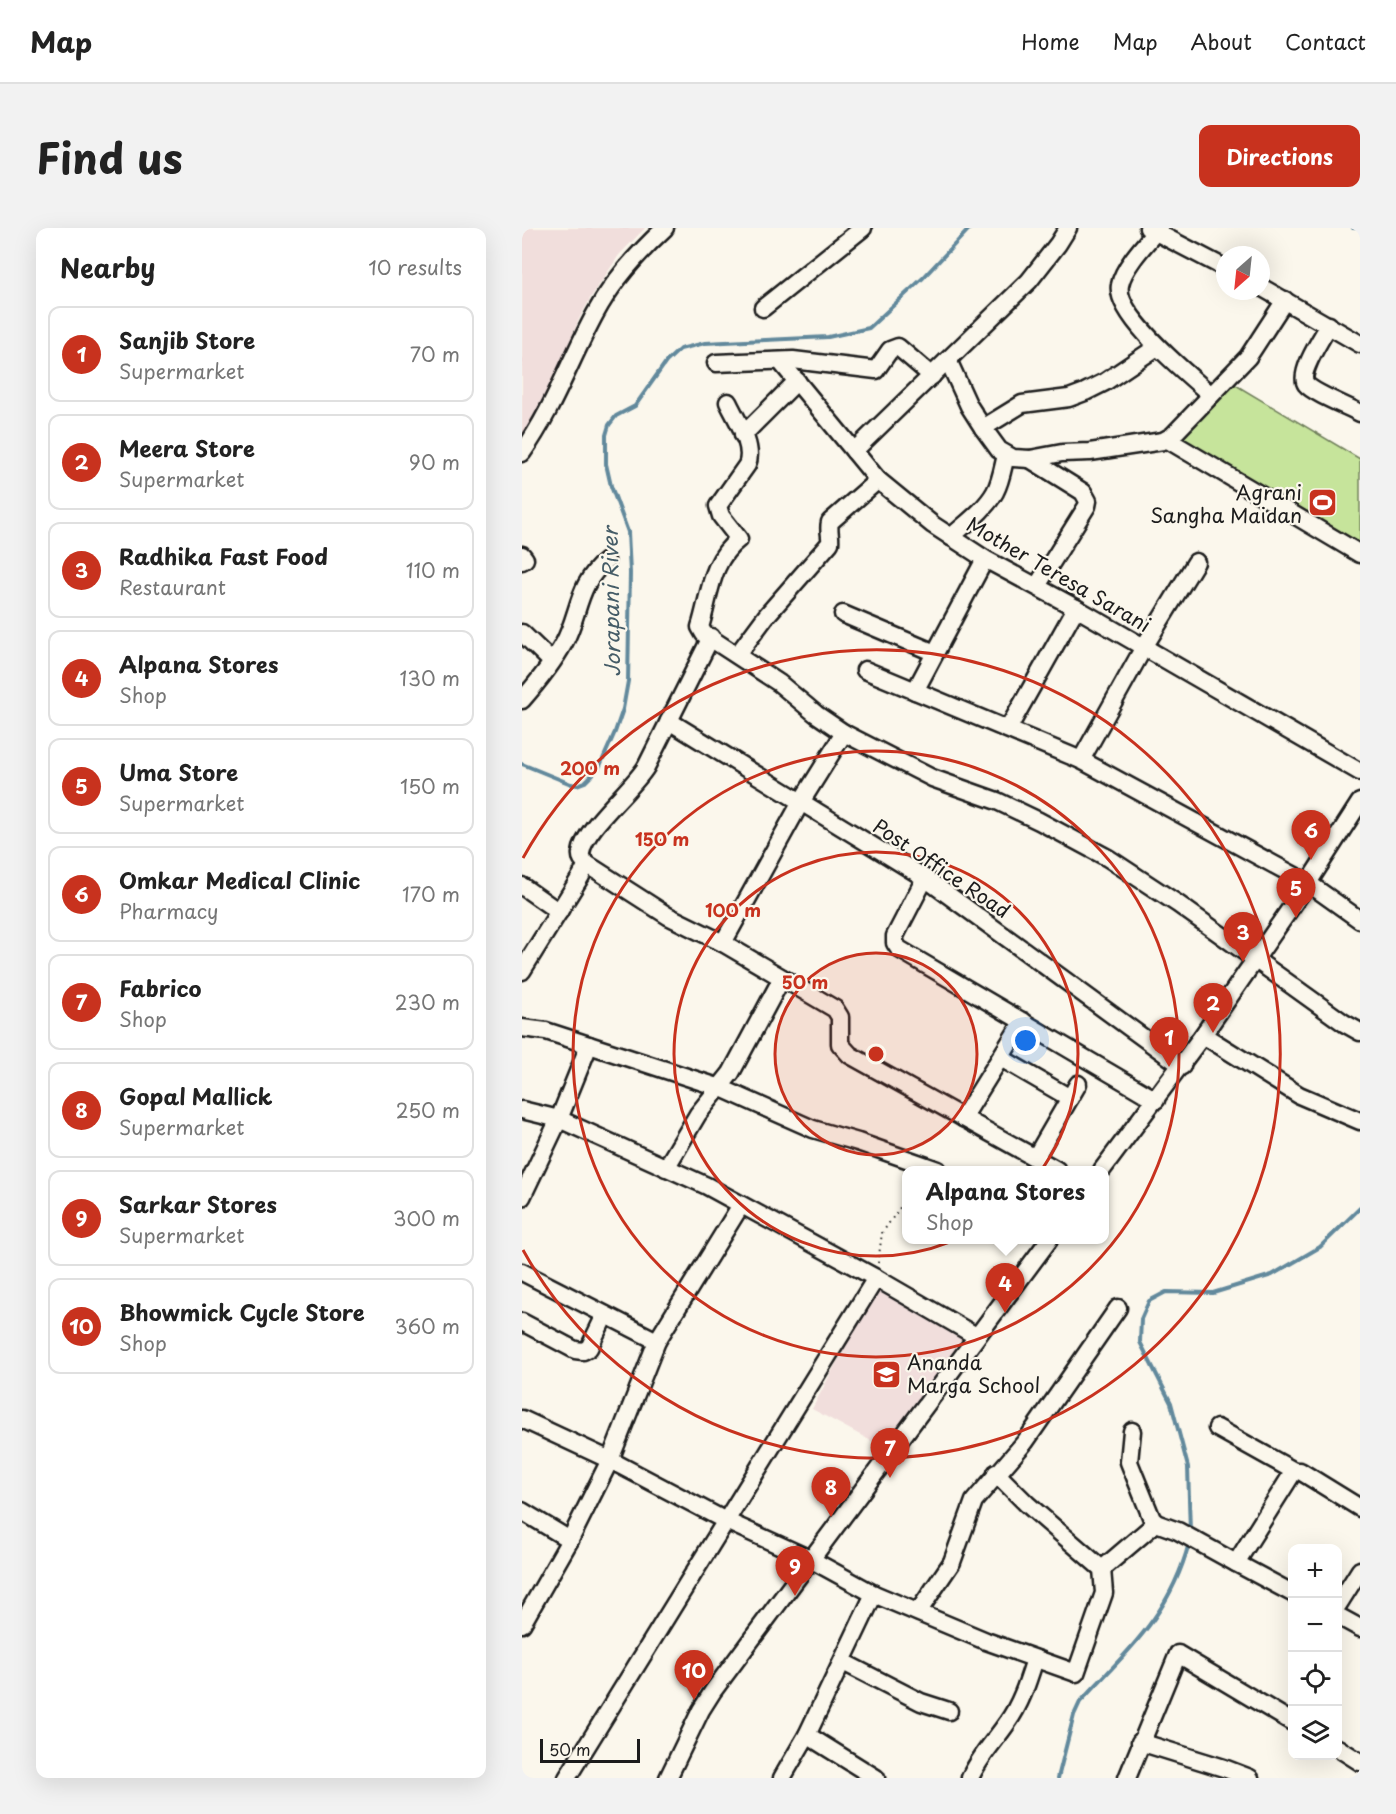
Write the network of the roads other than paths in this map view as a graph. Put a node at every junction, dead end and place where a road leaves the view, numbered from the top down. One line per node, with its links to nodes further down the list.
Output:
1 (665, 228): 24 (street)
2 (863, 228): 8 (street)
3 (1068, 228): 12 (street)
4 (1154, 230): 5 (street); 11 (street)
5 (1216, 263)
6 (1270, 292): 7 (street)
7 (1285, 300): 9 (street); 17 (street)
8 (763, 308)
9 (1329, 325): 10 (street); 19 (street)
10 (1360, 344)
11 (1157, 347): 17 (street); 20 (street)
12 (948, 360): 15 (street); 20 (street)
13 (780, 361): 14 (street); 15 (street); 16 (street, Mother Teresa Sarani)
14 (716, 363)
15 (932, 376): 23 (street)
16 (797, 381): 21 (street); 23 (street, Mother Teresa Sarani)
17 (1211, 395): 22 (street)
18 (728, 402): 21 (street)
19 (1360, 413)
20 (983, 428): 25 (street)
21 (743, 435): 39 (street)
22 (1168, 440): 26 (street); 29 (street)
23 (854, 451): 27 (street, Mother Teresa Sarani)
24 (522, 453)
25 (1006, 455): 26 (street); 28 (street)
26 (1030, 459): 35 (street)
27 (878, 480): 28 (street, Mother Teresa Sarani); 42 (street)
28 (951, 537): 31 (street, Mother Teresa Sarani)
29 (1360, 554)
30 (522, 555): 32 (street)
31 (985, 559): 35 (street, Mother Teresa Sarani); 41 (street)
32 (522, 561)
33 (606, 561): 43 (street)
34 (1196, 562): 40 (street)
35 (1037, 586): 36 (street, Mother Teresa Sarani)
36 (1076, 608): 40 (street, Mother Teresa Sarani); 48 (street)
37 (843, 614): 41 (street)
38 (522, 633): 43 (street)
39 (711, 637): 42 (street); 47 (street)
40 (1144, 647): 50 (street); 51 (street, Mother Teresa Sarani)
41 (935, 652): 45 (street)
42 (738, 654): 49 (street)
43 (551, 661): 46 (street)
44 (865, 670): 45 (street)
45 (915, 691): 48 (street)
46 (522, 700)
47 (669, 721): 52 (street, Post Office Road); 54 (street)
48 (1008, 729): 50 (street)
49 (844, 733): 52 (street); 61 (street)
50 (1081, 760): 56 (street)
51 (1360, 772)
52 (801, 802): 55 (street, Post Office Road); 60 (street)
53 (1360, 802): 56 (street)
54 (587, 864): 58 (street); 60 (street)
55 (925, 878): 64 (street); 70 (street, Post Office Road)
56 (1308, 883): 59 (street); 61 (street)
57 (522, 886): 58 (street)
58 (559, 912): 62 (street)
59 (1360, 920)
60 (723, 943): 63 (street)
61 (1256, 959): 66 (street); 67 (street)
62 (522, 971)
63 (782, 978): 71 (street); 74 (street)
64 (1023, 1022): 69 (street); 72 (street)
65 (522, 1028): 68 (street)
66 (1360, 1032)
67 (1203, 1035): 70 (street); 76 (street)
68 (590, 1045): 71 (street); 75 (street)
69 (1001, 1058): 74 (street); 77 (street)
70 (1182, 1065): 72 (street)
71 (721, 1088): 78 (street); 81 (street)
72 (1156, 1100): 80 (street)
73 (522, 1110): 75 (street)
74 (963, 1118): 77 (street)
75 (559, 1119): 81 (street); 82 (street)
76 (1360, 1121)
77 (1035, 1158): 79 (street)
78 (927, 1166)
79 (1050, 1166)
80 (1105, 1166)
81 (666, 1167): 83 (street)
82 (522, 1197)
83 (741, 1204): 86 (street); 91 (street)
84 (1045, 1244): 90 (street)
85 (522, 1272): 88 (street)
86 (876, 1278): 90 (street); 100 (street)
87 (1118, 1308): 97 (street)
88 (605, 1315): 89 (street); 91 (street)
89 (522, 1322)
90 (976, 1336): 103 (street)
91 (657, 1341): 95 (street)
92 (522, 1419): 95 (street)
93 (1217, 1428): 96 (street)
94 (1132, 1431): 101 (street)
95 (610, 1460): 100 (street); 102 (street)
96 (1294, 1471): 98 (street); 104 (street)
97 (996, 1473): 105 (street); 110 (street)
98 (1360, 1508)
99 (522, 1511): 102 (street)
100 (726, 1521): 103 (street); 122 (street)
101 (1156, 1523): 104 (street); 105 (street)
102 (570, 1540): 112 (street)
103 (810, 1559): 108 (street); 123 (street)
104 (1236, 1563): 107 (street)
105 (1102, 1569): 114 (street)
106 (1360, 1570): 109 (street)
107 (1288, 1590)
108 (874, 1594): 110 (street); 115 (street)
109 (1342, 1599)
110 (918, 1612): 114 (street)
111 (1342, 1618): 113 (street)
112 (522, 1624)
113 (1360, 1628)
114 (1035, 1659): 126 (street)
115 (843, 1662): 116 (street); 118 (street)
116 (949, 1712)
117 (1288, 1719): 119 (street)
118 (807, 1735): 124 (street); 125 (street)
119 (1140, 1742): 127 (street); 128 (street)
120 (1342, 1750): 121 (street)
121 (1360, 1761)
122 (567, 1778)
123 (668, 1778)
124 (782, 1778)
125 (876, 1778)
126 (970, 1778)
127 (1127, 1778)
128 (1250, 1778)

